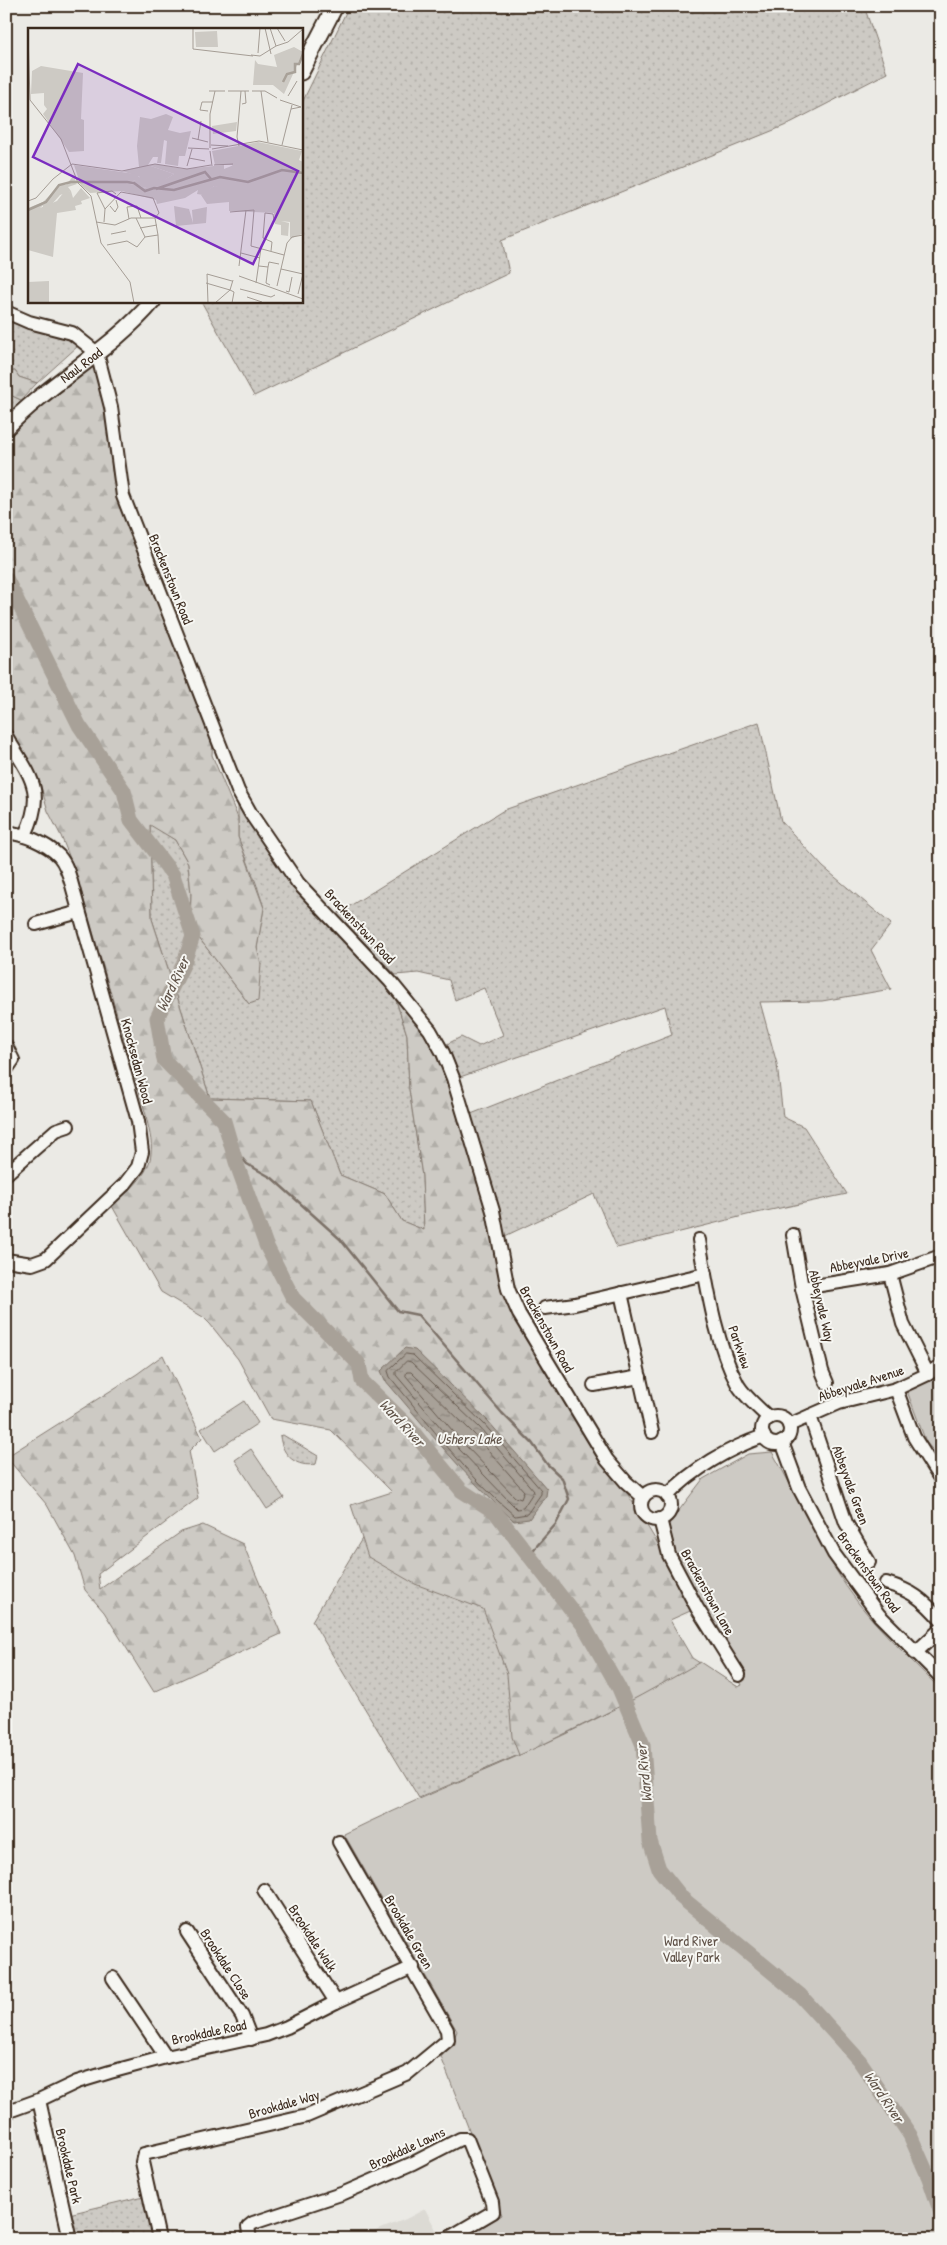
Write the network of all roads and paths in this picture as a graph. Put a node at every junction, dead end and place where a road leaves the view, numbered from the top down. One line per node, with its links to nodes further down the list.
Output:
1 (335, 6): 2 (main road)
2 (302, 70)
3 (152, 302): 5 (main road, Naul Road)
4 (6, 312): 5 (street)
5 (97, 353): 6 (main road, Naul Road); 39 (street, Brackenstown Road)
6 (6, 428)
7 (7, 740): 9 (street)
8 (6, 832): 9 (street, Knocksedan Wood)
9 (25, 836): 10 (street, Knocksedan Wood)
10 (80, 912): 11 (street); 19 (street, Knocksedan Wood)
11 (36, 924)
12 (6, 1046): 13 (street)
13 (6, 1070)
14 (68, 1126): 15 (street)
15 (6, 1174)
16 (792, 1235): 22 (street, Abbeyvale Way)
17 (699, 1240): 20 (street, Parkview)
18 (941, 1256): 21 (street, Abbeyvale Drive)
19 (6, 1260)
20 (705, 1274): 23 (street); 32 (street, Parkview)
21 (890, 1274): 22 (street, Abbeyvale Drive); 26 (street)
22 (802, 1288): 28 (street, Abbeyvale Way)
23 (621, 1293): 24 (street); 27 (street)
24 (545, 1308)
25 (941, 1365): 26 (street, Abbeyvale Avenue)
26 (928, 1374): 30 (street, Abbeyvale Avenue)
27 (640, 1377): 29 (street); 34 (street)
28 (828, 1383)
29 (594, 1385)
30 (896, 1389): 31 (street, Abbeyvale Avenue); 37 (street)
31 (810, 1416): 33 (street, Abbeyvale Avenue); 41 (street, Abbeyvale Green)
32 (769, 1418): 33 (street); 35 (street)
33 (789, 1425): 36 (street)
34 (652, 1432)
35 (764, 1436): 36 (street); 38 (street)
36 (782, 1442): 45 (street, Brackenstown Road)
37 (941, 1480)
38 (667, 1496): 39 (street); 40 (street)
39 (643, 1497): 40 (street)
40 (660, 1519): 46 (street, Brackenstown Lane)
41 (869, 1562)
42 (886, 1583): 43 (street)
43 (941, 1620)
44 (941, 1629): 45 (street)
45 (915, 1653): 47 (street, Brackenstown Road)
46 (739, 1675)
47 (941, 1678)
48 (339, 1842): 51 (street, Brookdale Green)
49 (264, 1890): 53 (street, Brookdale Walk)
50 (187, 1932): 54 (street, Brookdale Close)
51 (413, 1968): 53 (street, Brookdale Road); 55 (street, Brookdale Green)
52 (113, 1978): 56 (street)
53 (336, 2002): 54 (street, Brookdale Road)
54 (251, 2039): 56 (street, Brookdale Road)
55 (448, 2040): 60 (street, Brookdale Way)
56 (166, 2056): 57 (street, Brookdale Road)
57 (39, 2100): 58 (street, Brookdale Road); 59 (street, Brookdale Park)
58 (6, 2112)
59 (70, 2239)
60 (159, 2239)
61 (250, 2239): 62 (street, Brookdale Lawns)
62 (448, 2239)

